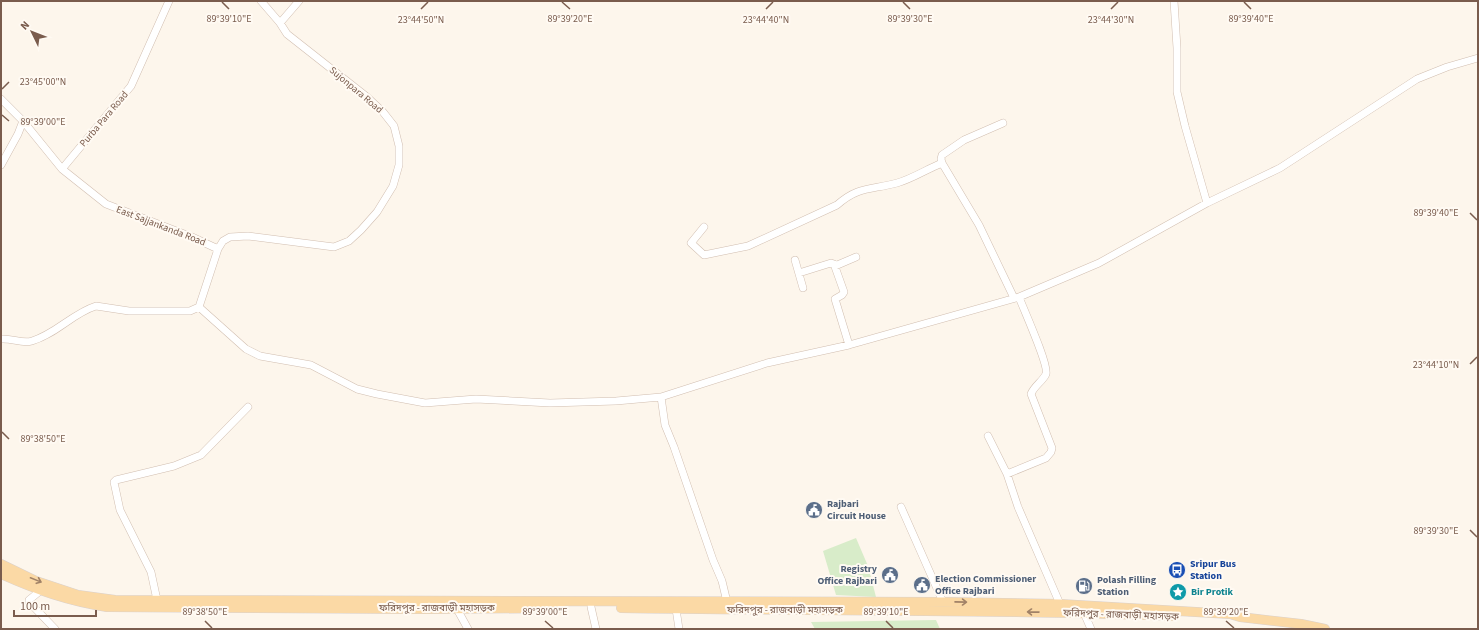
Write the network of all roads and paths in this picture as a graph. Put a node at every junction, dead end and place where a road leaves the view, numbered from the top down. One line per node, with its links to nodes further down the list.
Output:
1 (169, 1): 12 (street, Purba Para Road)
2 (261, 1): 5 (street, Sujonpara Road)
3 (299, 1): 5 (street)
4 (1174, 1): 13 (street)
5 (280, 23): 15 (street, Sujonpara Road)
6 (1478, 58): 13 (street)
7 (1, 99): 8 (street, East Sajjankanda Road)
8 (23, 121): 11 (street); 12 (street, East Sajjankanda Road)
9 (1003, 123): 10 (street)
10 (942, 163): 14 (street); 21 (street)
11 (1, 165)
12 (62, 169): 15 (street, East Sajjankanda Road)
13 (1207, 203): 21 (street)
14 (704, 227)
15 (218, 249): 22 (street, East Sajjankanda Road)
16 (856, 257): 18 (street)
17 (795, 260): 19 (street)
18 (835, 266): 19 (street); 24 (street)
19 (799, 272): 20 (street)
20 (803, 288)
21 (1016, 297): 24 (street); 28 (street)
22 (200, 307): 23 (street); 25 (street)
23 (1, 339)
24 (849, 346): 25 (street)
25 (661, 397): 34 (street)
26 (248, 406): 33 (street)
27 (988, 436): 28 (street)
28 (1007, 474): 37 (street)
29 (902, 507): 35 (street)
30 (1, 564): 33 (main road, ফরিদপুর - রাজবাড়ী মহাসড়ক, one-way to 33)
31 (1, 574): 32 (main road, ফরিদপুর - রাজবাড়ী মহাসড়ক)
32 (40, 591): 38 (main road, ফরিদপুর - রাজবাড়ী মহাসড়ক); 42 (street)
33 (157, 600): 34 (main road, ফরিদপুর - রাজবাড়ী মহাসড়ক)
34 (727, 602): 35 (main road, ফরিদপুর - রাজবাড়ী মহাসড়ক)
35 (942, 602): 37 (main road, ফরিদপুর - রাজবাড়ী মহাসড়ক, one-way to 37)
36 (591, 607): 38 (main road, ফরিদপুর - রাজবাড়ী মহাসড়ক); 39 (main road, ফরিদপুর - রাজবাড়ী মহাসড়ক); 44 (street)
37 (1060, 608): 39 (main road, ফরিদপুর - রাজবাড়ী মহাসড়ক, one-way to 39); 40 (main road, ফরিদপুর - রাজবাড়ী মহাসড়ক); 41 (main road, ফরিদপুর - রাজবাড়ী মহাসড়ক)
38 (457, 609): 43 (street)
39 (676, 609): 45 (street)
40 (1084, 613): 41 (main road, ফরিদপুর - রাজবাড়ী মহাসড়ক); 46 (street)
41 (1240, 617): 47 (main road)
42 (55, 629)
43 (468, 629)
44 (596, 629)
45 (679, 629)
46 (1091, 629)
47 (1325, 629)

